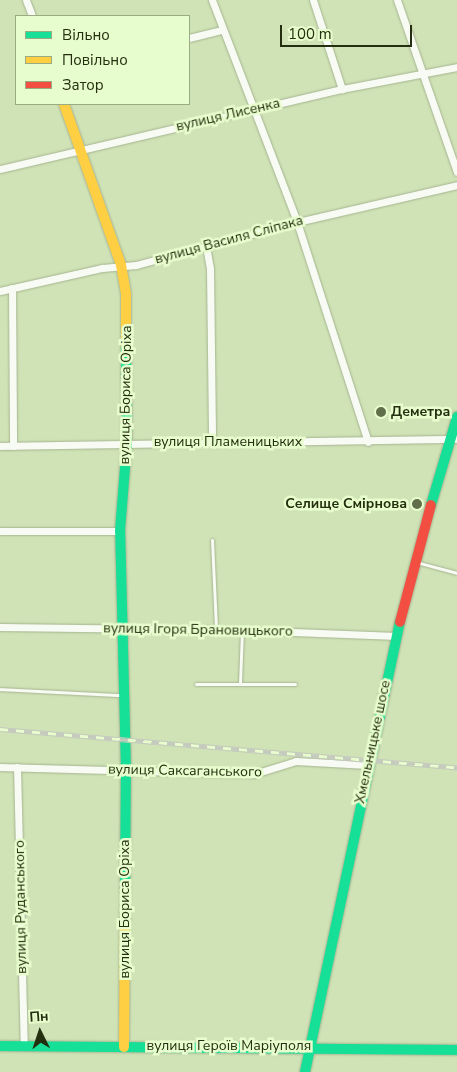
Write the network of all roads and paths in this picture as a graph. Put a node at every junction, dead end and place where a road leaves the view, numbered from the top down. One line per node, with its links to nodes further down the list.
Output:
1 (26, 0): 5 (street)
2 (212, 0): 6 (street)
3 (313, 0): 10 (street)
4 (396, 0): 9 (street)
5 (32, 15)
6 (222, 30): 7 (street); 12 (street)
7 (190, 38)
8 (457, 67): 9 (street, вулиця Лисенка)
9 (421, 72): 10 (street, вулиця Лисенка); 15 (street)
10 (342, 89): 12 (street, вулиця Лисенка)
11 (64, 105): 13 (street, вулиця Бориса Оріха)
12 (252, 110): 13 (street, вулиця Лисенка); 17 (street)
13 (80, 150): 14 (street, вулиця Лисенка); 19 (street, вулиця Бориса Оріха)
14 (0, 169)
15 (457, 172)
16 (457, 185): 17 (street, вулиця Василя Сліпака)
17 (297, 222): 18 (street, вулиця Василя Сліпака); 26 (street)
18 (206, 246): 19 (street, вулиця Василя Сліпака); 25 (street)
19 (121, 265): 20 (street, вулиця Василя Сліпака); 24 (street, вулиця Бориса Оріха)
20 (12, 288): 21 (street, вулиця Василя Сліпака); 28 (street)
21 (0, 291)
22 (457, 417): 23 (street, Хмельницьке шосе)
23 (453, 439): 26 (street, вулиця Пламеницьких); 32 (street, Хмельницьке шосе)
24 (127, 442): 25 (street, вулиця Пламеницьких); 28 (street, вулиця Пламеницьких); 29 (street, вулиця Бориса Оріха)
25 (212, 442): 26 (street, вулиця Пламеницьких)
26 (368, 442)
27 (0, 446): 28 (street, вулиця Пламеницьких)
28 (13, 446)
29 (120, 531): 30 (street); 35 (street, вулиця Бориса Оріха)
30 (0, 532)
31 (212, 540): 36 (lane)
32 (414, 562): 33 (lane); 38 (street, Хмельницьке шосе)
33 (457, 572)
34 (0, 627): 35 (street, вулиця Ігоря Брановицького)
35 (120, 628): 36 (street, вулиця Ігоря Брановицького); 43 (street, вулиця Бориса Оріха)
36 (216, 629): 37 (street, вулиця Ігоря Брановицького)
37 (242, 630): 38 (street, вулиця Ігоря Брановицького); 39 (lane)
38 (397, 636): 44 (street, Хмельницьке шосе)
39 (240, 683): 40 (lane); 41 (lane)
40 (196, 684)
41 (295, 684)
42 (0, 690): 43 (lane)
43 (123, 696): 47 (street, вулиця Бориса Оріха)
44 (367, 765): 47 (street, вулиця Саксаганського); 50 (street, Хмельницьке шосе)
45 (0, 767): 46 (street, вулиця Саксаганського)
46 (17, 768): 47 (street, вулиця Саксаганського); 49 (street, вулиця Руданського)
47 (126, 770): 51 (street, вулиця Бориса Оріха)
48 (0, 1046): 49 (street, вулиця Героїв Маріуполя)
49 (24, 1046): 51 (street, вулиця Героїв Маріуполя)
50 (311, 1046): 51 (street, вулиця Героїв Маріуполя); 52 (street, вулиця Героїв Маріуполя); 53 (street, Хмельницьке шосе)
51 (124, 1047)
52 (457, 1050)
53 (305, 1072)

